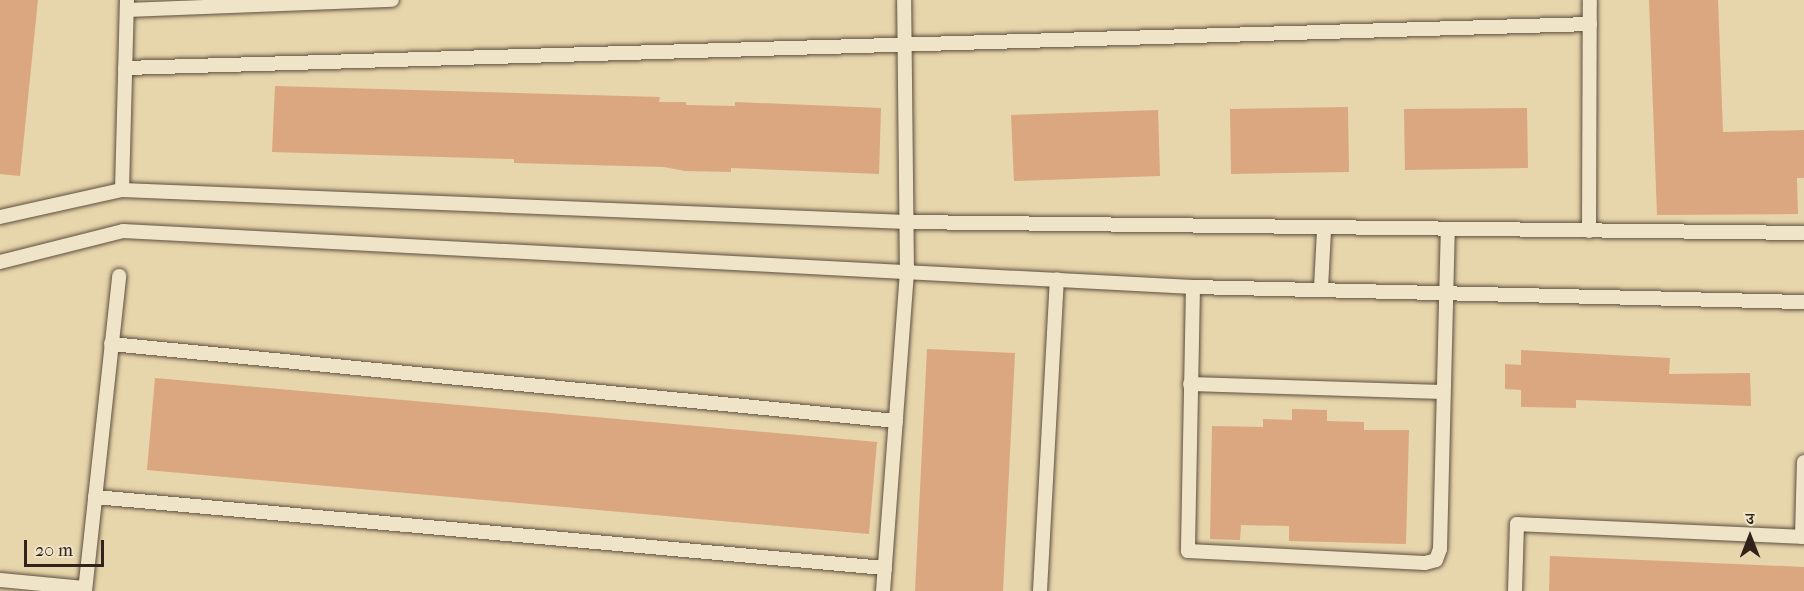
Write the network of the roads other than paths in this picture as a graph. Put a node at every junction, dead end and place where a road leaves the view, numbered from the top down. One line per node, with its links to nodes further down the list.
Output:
1 (392, 0): 4 (lane)
2 (904, 0): 6 (lane)
3 (1590, 0): 5 (lane)
4 (127, 5): 7 (lane)
5 (1590, 24): 6 (lane); 13 (lane)
6 (905, 45): 7 (lane); 10 (lane)
7 (126, 68): 8 (lane)
8 (122, 190): 9 (lane); 10 (lane)
9 (0, 217)
10 (906, 222): 11 (lane); 16 (lane)
11 (1324, 230): 12 (lane); 20 (lane)
12 (1448, 231): 13 (lane); 21 (lane)
13 (1589, 231): 14 (lane)
14 (1804, 233)
15 (0, 262): 16 (lane)
16 (907, 274): 18 (lane); 26 (lane)
17 (118, 276): 23 (lane)
18 (1057, 279): 19 (lane); 34 (lane)
19 (1193, 287): 20 (lane); 24 (lane)
20 (1321, 288): 21 (lane)
21 (1446, 291): 22 (lane); 25 (lane)
22 (1804, 302)
23 (111, 344): 26 (lane); 28 (lane)
24 (1190, 384): 25 (lane); 25 (lane)
25 (1443, 392)
26 (896, 421): 30 (lane)
27 (1804, 462): 29 (lane)
28 (95, 497): 30 (lane); 32 (lane)
29 (1803, 537): 35 (lane)
30 (885, 568): 33 (lane)
31 (0, 580): 32 (lane)
32 (85, 589)
33 (883, 591)
34 (1040, 591)
35 (1515, 591)

